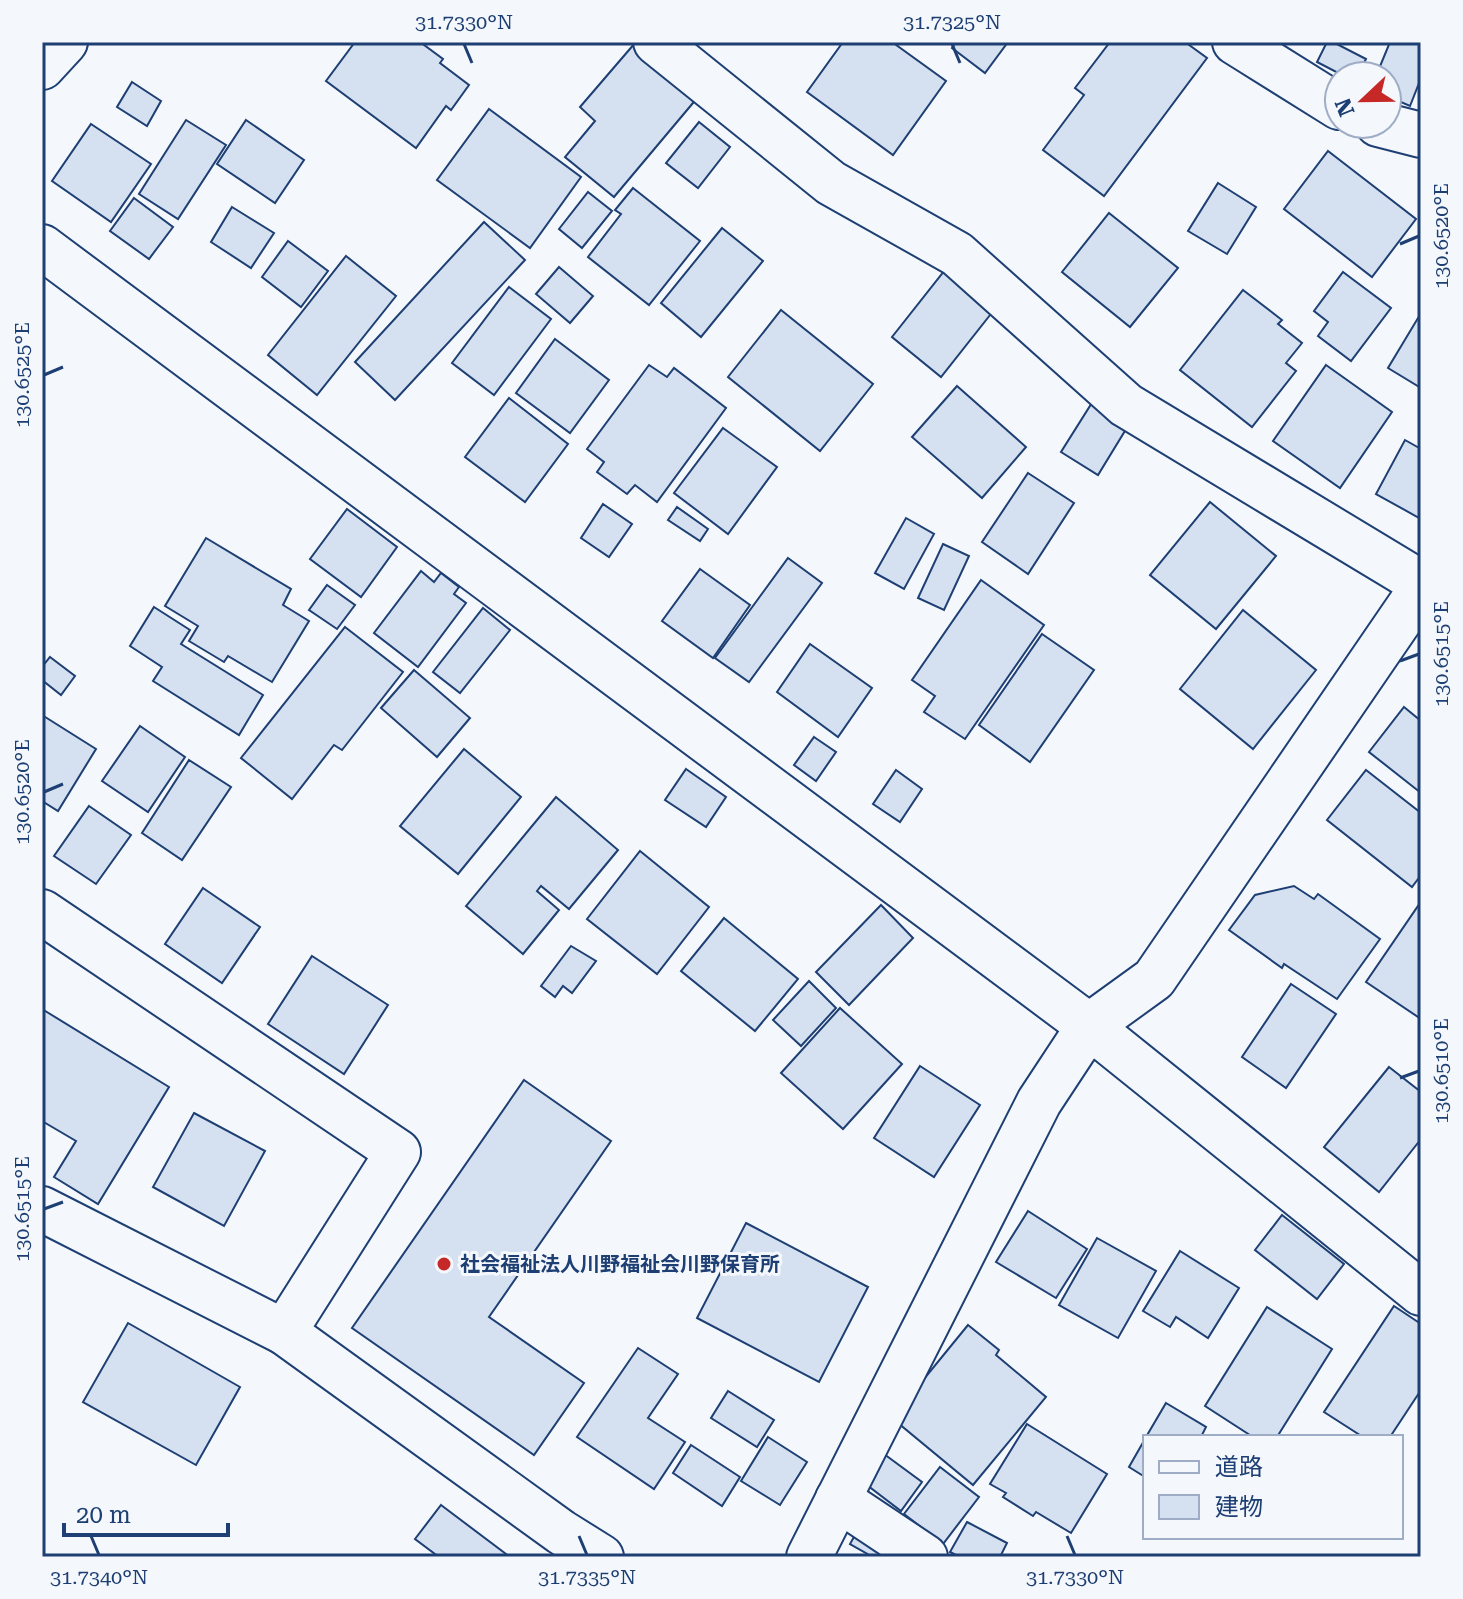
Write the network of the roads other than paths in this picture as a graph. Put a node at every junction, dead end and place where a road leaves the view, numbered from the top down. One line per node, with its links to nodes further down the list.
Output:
1 (65, 42): 4 (street)
2 (656, 42): 7 (street)
3 (1235, 42): 5 (street)
4 (42, 67)
5 (1323, 97)
6 (42, 247): 9 (street)
7 (1421, 586): 9 (street)
8 (42, 912): 12 (street)
9 (1089, 1026): 11 (street); 13 (street)
10 (42, 1209): 12 (street)
11 (1421, 1293)
12 (284, 1332): 14 (street)
13 (838, 1499): 15 (street); 16 (street)
14 (601, 1557)
15 (809, 1557)
16 (925, 1557)

